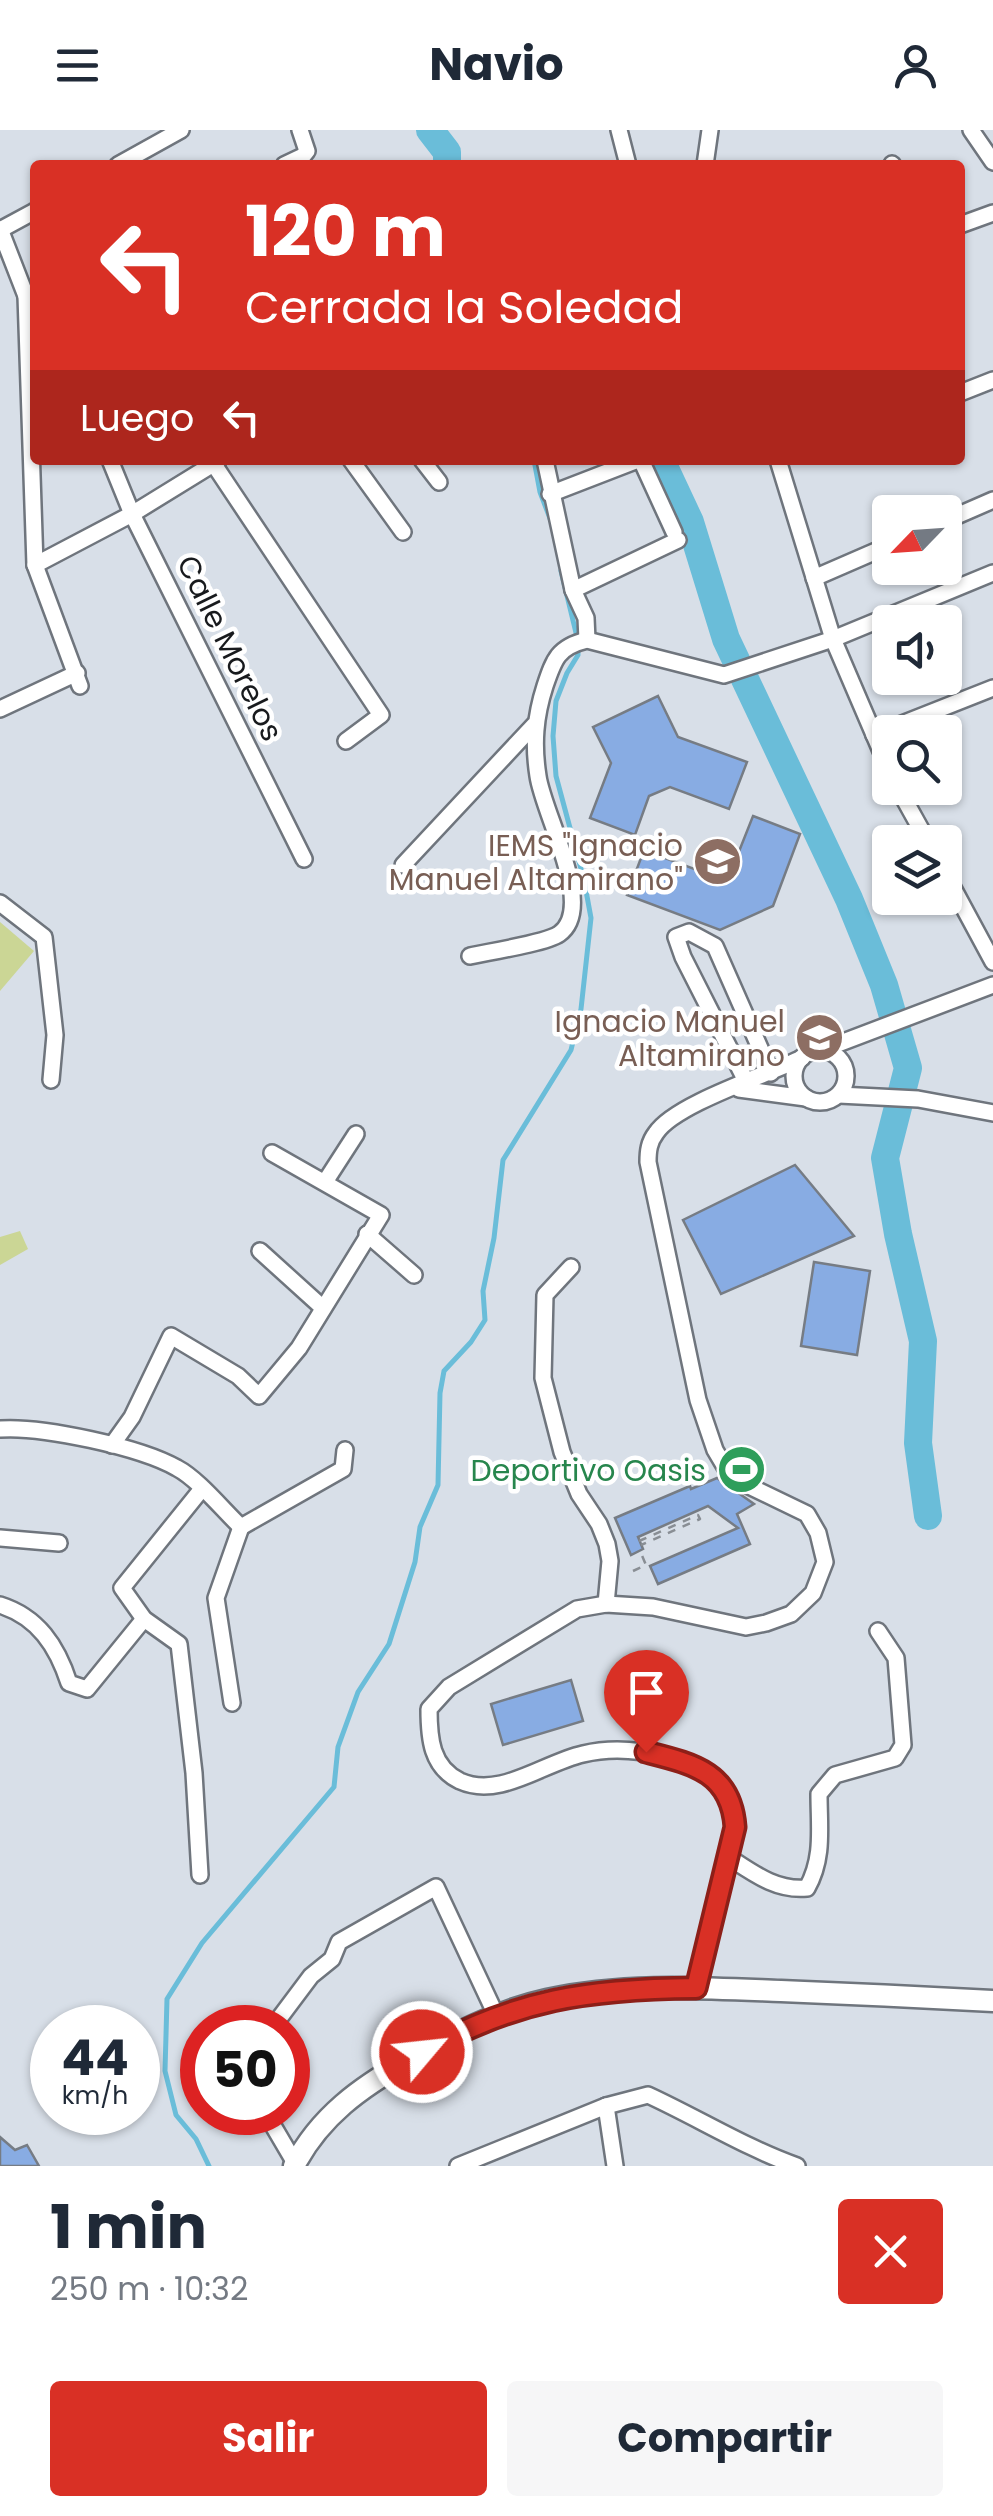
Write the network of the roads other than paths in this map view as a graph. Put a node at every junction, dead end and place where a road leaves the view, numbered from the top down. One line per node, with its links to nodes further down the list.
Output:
1 (180, 130): 6 (street)
2 (300, 130): 7 (street)
3 (619, 130): 8 (street)
4 (710, 130): 9 (street)
5 (972, 130): 10 (street)
6 (127, 160)
7 (295, 160)
8 (627, 160)
9 (706, 160)
10 (993, 162)
11 (993, 213): 13 (street)
12 (30, 214): 14 (street)
13 (965, 223)
14 (0, 230): 15 (street)
15 (30, 300)
16 (993, 380): 17 (street)
17 (965, 391)
18 (33, 465): 35 (street)
19 (112, 465): 31 (street, Calle Morelos)
20 (209, 465): 31 (street)
21 (216, 465): 46 (street)
22 (355, 465): 33 (street)
23 (426, 465): 28 (street)
24 (545, 465): 29 (street)
25 (626, 465): 29 (street)
26 (641, 465): 38 (street)
27 (782, 465): 37 (street)
28 (439, 482)
29 (550, 494): 38 (street)
30 (993, 500): 32 (street)
31 (132, 514): 35 (street); 47 (street, Calle Morelos)
32 (962, 514)
33 (403, 532)
34 (872, 553): 37 (street)
35 (35, 565): 42 (street)
36 (993, 572): 39 (street)
37 (814, 578): 39 (street)
38 (572, 590): 40 (street)
39 (833, 639): 40 (street); 45 (street)
40 (586, 640): 44 (street)
41 (993, 688): 43 (street)
42 (0, 709)
43 (925, 715)
44 (534, 726): 48 (street); 51 (street)
45 (872, 730)
46 (346, 741)
47 (304, 859)
48 (402, 865)
49 (0, 903): 57 (street)
50 (962, 905): 52 (street)
51 (470, 956)
52 (993, 962)
53 (993, 986): 54 (street)
54 (822, 1050): 55 (street); 59 (street)
55 (802, 1058): 56 (street); 60 (street)
56 (771, 1072): 58 (street); 58 (street)
57 (51, 1080)
58 (741, 1086): 60 (street); 77 (street)
59 (838, 1095): 60 (street); 61 (street)
60 (806, 1098)
61 (993, 1112)
62 (356, 1134): 64 (street)
63 (272, 1153): 64 (street)
64 (324, 1182): 65 (street)
65 (367, 1234): 68 (street); 69 (street)
66 (260, 1252): 69 (street)
67 (571, 1267): 77 (street)
68 (414, 1275)
69 (322, 1308): 71 (street)
70 (0, 1429): 71 (street)
71 (112, 1446): 73 (street)
72 (345, 1450): 74 (street)
73 (201, 1490): 74 (street); 79 (street)
74 (241, 1527): 81 (street)
75 (0, 1538): 76 (street)
76 (59, 1543)
77 (606, 1604): 82 (street)
78 (0, 1605): 79 (street)
79 (144, 1620): 83 (street)
80 (878, 1632): 82 (street)
81 (232, 1703)
82 (727, 1856): 84 (street)
83 (200, 1876)
84 (696, 1988): 85 (main road); 87 (main road)
85 (993, 2000)
86 (289, 2005): 87 (street)
87 (496, 2015): 91 (main road)
88 (606, 2106): 90 (street); 94 (street); 95 (street)
89 (279, 2135): 91 (street)
90 (504, 2146): 92 (street); 93 (street)
91 (295, 2164)
92 (458, 2166)
93 (508, 2166)
94 (615, 2166)
95 (797, 2166)

